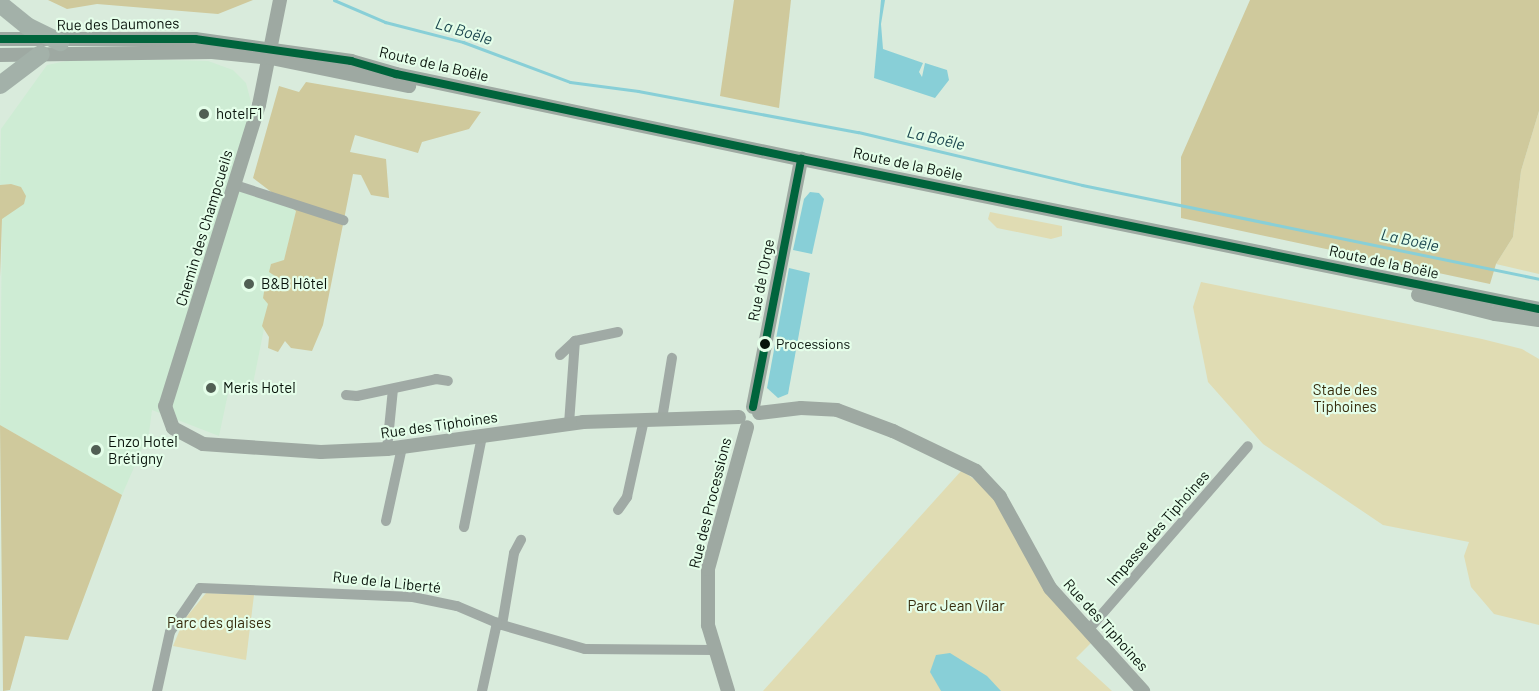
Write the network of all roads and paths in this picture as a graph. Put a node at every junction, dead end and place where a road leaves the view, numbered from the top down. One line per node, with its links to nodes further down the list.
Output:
1 (280, 0): 5 (main road, Chemin des Champcueils)
2 (0, 4): 4 (highway)
3 (0, 39): 4 (main road, Rue des Daumones)
4 (60, 42): 5 (main road, Rue des Daumones)
5 (271, 53): 6 (main road, Rue des Daumones); 9 (main road, Route de la Boële); 10 (main road, Chemin des Champcueils)
6 (41, 54): 7 (main road, Rue des Daumones); 8 (highway)
7 (0, 55)
8 (0, 85)
9 (800, 163): 12 (main road, Route de la Boële); 13 (main road, Route de la Boële); 22 (main road, Rue de l'Orge)
10 (235, 185): 11 (street); 21 (main road, Chemin des Champcueils)
11 (343, 220)
12 (1539, 309)
13 (1539, 320)
14 (618, 332): 15 (street)
15 (575, 341): 16 (street); 26 (street)
16 (560, 356)
17 (672, 358): 23 (street)
18 (448, 381): 19 (street)
19 (393, 389): 20 (street); 29 (street)
20 (346, 395)
21 (165, 406): 29 (main road, Rue des Tiphoines)
22 (756, 410): 25 (main road); 35 (main road, Rue des Tiphoines)
23 (662, 419): 24 (main road, Rue des Tiphoines); 25 (main road, Rue des Tiphoines)
24 (644, 420): 26 (main road, Rue des Tiphoines); 30 (street)
25 (743, 422): 36 (main road, Rue des Processions)
26 (569, 423): 27 (main road, Rue des Tiphoines)
27 (482, 436): 29 (main road, Rue des Tiphoines); 32 (street)
28 (1248, 446): 35 (street, Impasse des Tiphoines)
29 (394, 448): 31 (street)
30 (618, 510)
31 (386, 521)
32 (464, 527)
33 (521, 540): 34 (street)
34 (499, 624): 36 (street, Rue de la Liberté); 37 (street, Rue de la Liberté); 38 (street)
35 (1089, 630): 40 (main road, Rue des Tiphoines)
36 (714, 650): 39 (main road, Rue des Processions)
37 (157, 691)
38 (482, 691)
39 (728, 691)
40 (1143, 691)

